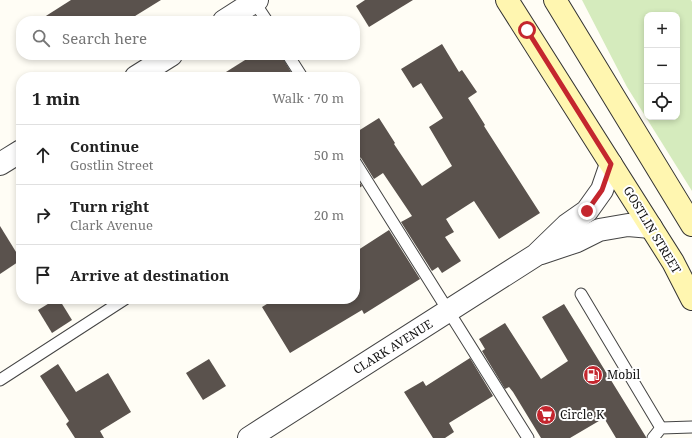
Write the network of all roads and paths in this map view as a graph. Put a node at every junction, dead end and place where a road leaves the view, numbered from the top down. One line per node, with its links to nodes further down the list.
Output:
1 (255, 0): 4 (street); 5 (lane)
2 (507, 0): 12 (main road, GOSTLIN STREET)
3 (555, 0): 14 (main road)
4 (231, 16)
5 (263, 16)
6 (163, 60): 8 (street)
7 (291, 60): 9 (lane)
8 (144, 72)
9 (299, 72)
10 (16, 154): 11 (street)
11 (0, 164)
12 (611, 164): 15 (main road, GOSTLIN STREET); 16 (street, CLARK AVENUE)
13 (360, 170): 20 (lane)
14 (692, 225)
15 (651, 227): 16 (street, CLARK AVENUE); 18 (main road, GOSTLIN STREET)
16 (536, 255): 20 (street, CLARK AVENUE)
17 (580, 294): 23 (lane)
18 (692, 299)
19 (117, 304): 21 (lane)
20 (449, 312): 24 (street, CLARK AVENUE); 25 (lane)
21 (0, 380)
22 (692, 427): 23 (lane)
23 (660, 428): 26 (lane)
24 (249, 438)
25 (528, 438)
26 (653, 438)

